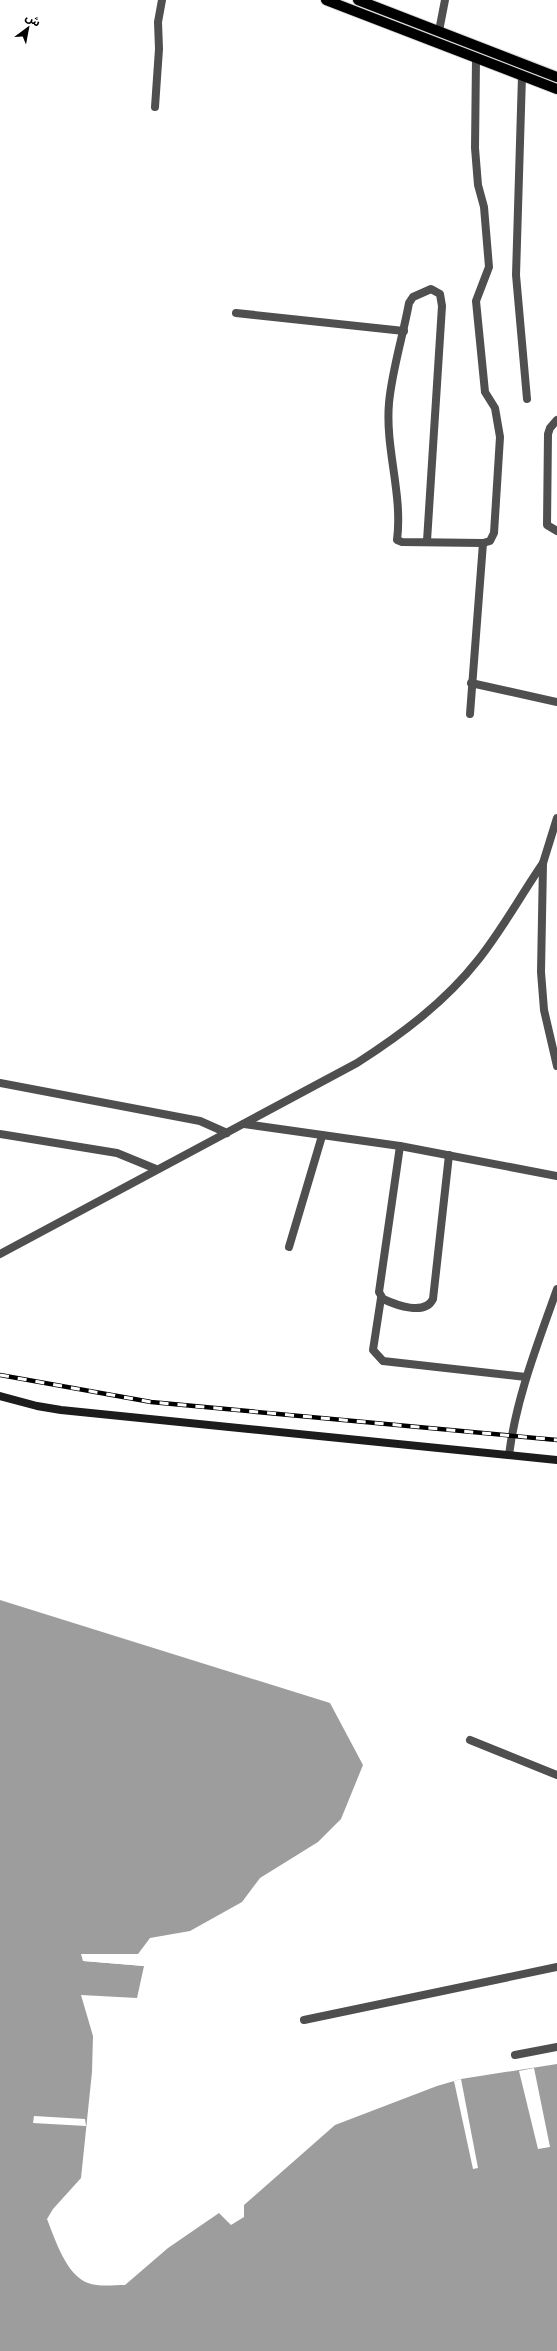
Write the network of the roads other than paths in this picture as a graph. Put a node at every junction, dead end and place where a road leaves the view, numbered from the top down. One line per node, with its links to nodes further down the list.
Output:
1 (162, 0): 10 (street)
2 (326, 0): 6 (main road)
3 (358, 0): 5 (main road)
4 (445, 0): 5 (street)
5 (439, 31): 8 (main road)
6 (476, 59): 7 (main road); 17 (street)
7 (522, 76): 9 (main road); 13 (street)
8 (557, 77)
9 (557, 89)
10 (155, 107)
11 (236, 313): 12 (street)
12 (404, 331): 16 (street); 16 (street)
13 (527, 399)
14 (557, 420): 15 (street)
15 (557, 531)
16 (427, 541): 17 (street)
17 (483, 543): 18 (street)
18 (471, 683): 19 (street); 20 (street)
19 (557, 702)
20 (470, 714)
21 (557, 818): 22 (street)
22 (543, 864): 23 (street); 25 (street)
23 (557, 1066)
24 (0, 1084): 26 (street)
25 (244, 1124): 26 (street); 28 (street)
26 (227, 1132): 31 (street)
27 (0, 1134): 31 (street)
28 (322, 1136): 29 (street); 33 (street)
29 (400, 1146): 30 (street); 36 (street)
30 (449, 1155): 32 (street); 36 (street)
31 (156, 1169): 34 (street)
32 (557, 1176)
33 (289, 1247)
34 (0, 1254)
35 (557, 1289): 37 (street)
36 (381, 1298): 37 (street)
37 (526, 1377): 39 (street)
38 (0, 1396): 39 (street)
39 (509, 1455): 40 (street)
40 (557, 1460)
41 (470, 1740): 42 (street)
42 (557, 1775)
43 (557, 1967): 44 (street)
44 (304, 2020)
45 (557, 2047): 46 (street)
46 (516, 2055)

